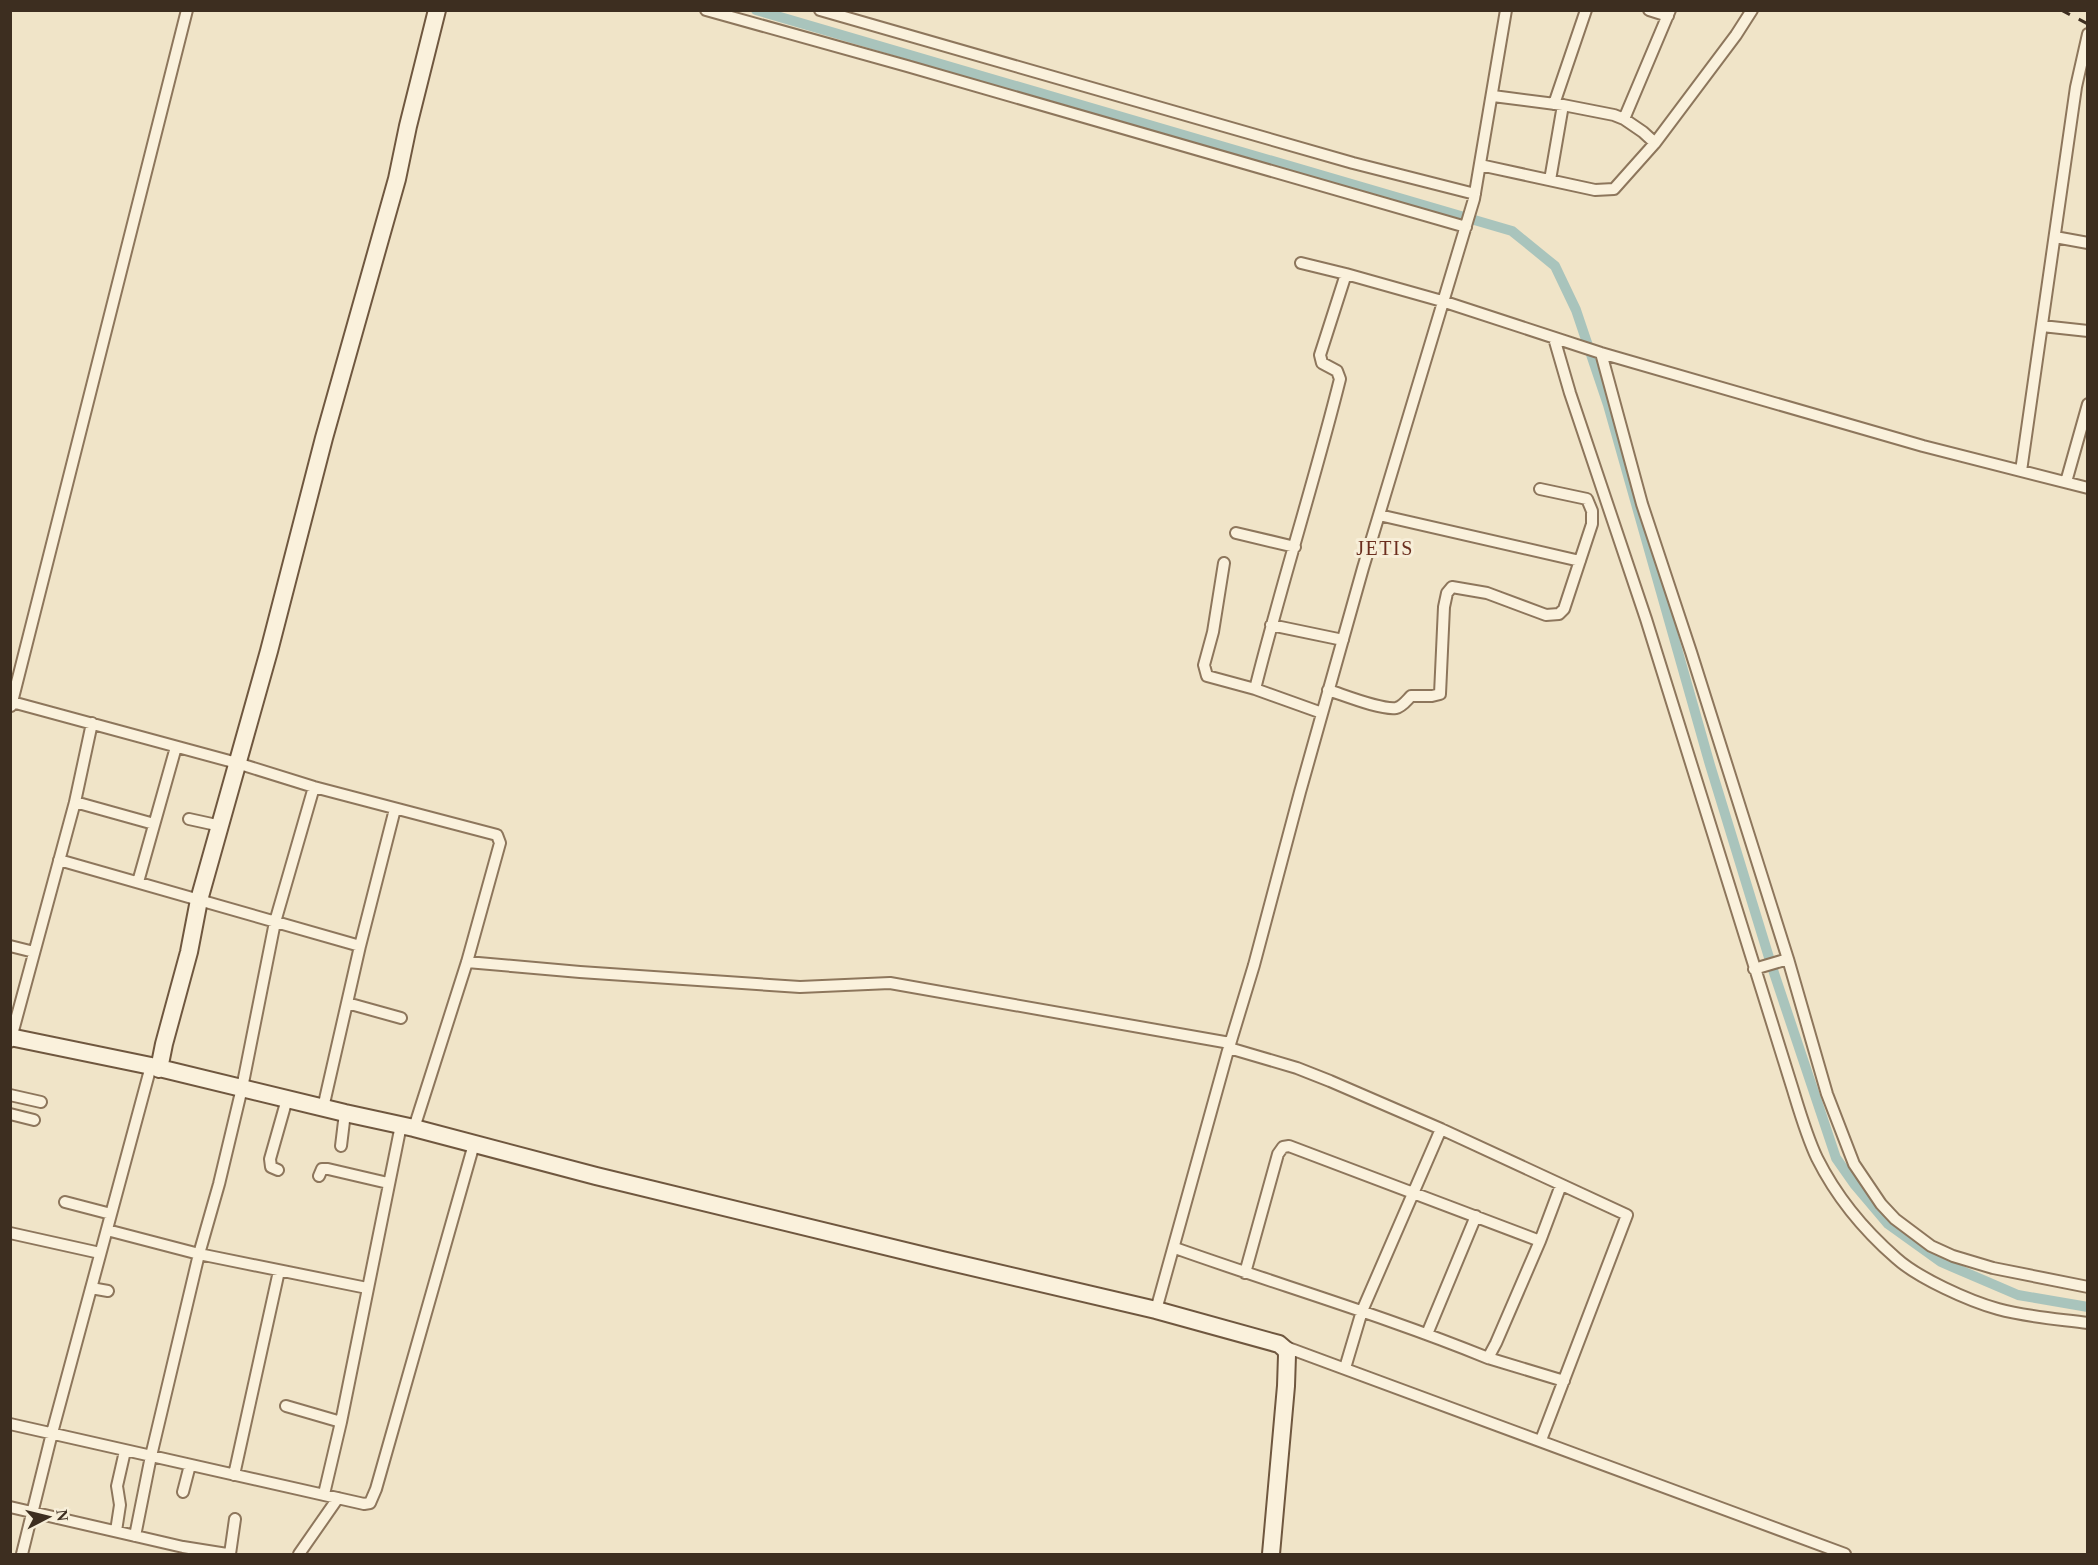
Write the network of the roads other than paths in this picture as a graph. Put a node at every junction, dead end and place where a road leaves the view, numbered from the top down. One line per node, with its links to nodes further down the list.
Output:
1 (187, 10): 45 (street)
2 (437, 10): 49 (main road)
3 (706, 10): 10 (street)
4 (819, 10): 18 (street)
5 (1506, 10): 12 (street)
6 (1586, 10): 13 (street)
7 (1648, 10): 9 (street)
8 (1752, 10): 15 (street)
9 (1669, 13): 14 (street)
10 (736, 15): 19 (street)
11 (2088, 34): 20 (street)
12 (1493, 96): 13 (street); 16 (street)
13 (1559, 104): 14 (street); 17 (street)
14 (1624, 118): 15 (street)
15 (1654, 143): 17 (street)
16 (1480, 165): 17 (street); 18 (street)
17 (1550, 180)
18 (1475, 197): 19 (street)
19 (1466, 226): 24 (street)
20 (2055, 237): 21 (street); 25 (street)
21 (2088, 243)
22 (1300, 263): 23 (street)
23 (1346, 274): 24 (street); 38 (street)
24 (1442, 301): 27 (street); 36 (street)
25 (2042, 326): 26 (street); 30 (street)
26 (2088, 331)
27 (1554, 338): 28 (street); 34 (street)
28 (1597, 351): 30 (street); 63 (street)
29 (2088, 404): 31 (street)
30 (2021, 471): 31 (street)
31 (2066, 482): 32 (street)
32 (2088, 488)
33 (1540, 489): 35 (street)
34 (1603, 489): 35 (street); 65 (street)
35 (1587, 499): 39 (street)
36 (1379, 515): 39 (street); 42 (street)
37 (1236, 533): 38 (street)
38 (1294, 547): 41 (street)
39 (1580, 561): 44 (street)
40 (1224, 563): 43 (street)
41 (1271, 625): 42 (street); 43 (street)
42 (1343, 640): 44 (street)
43 (1255, 689): 46 (street)
44 (1328, 690): 46 (street)
45 (11, 704): 47 (street)
46 (1322, 712): 69 (street)
47 (92, 723): 48 (street); 51 (street)
48 (176, 747): 49 (street); 54 (street)
49 (237, 763): 50 (street); 55 (main road)
50 (314, 787): 52 (street); 59 (street)
51 (75, 802): 54 (street); 56 (street)
52 (395, 809): 61 (street); 64 (street)
53 (189, 819): 55 (street)
54 (154, 824): 57 (street)
55 (221, 826): 58 (main road)
56 (59, 860): 57 (street); 62 (street)
57 (138, 882): 58 (street)
58 (199, 900): 59 (street); 70 (main road)
59 (275, 922): 61 (street); 71 (street)
60 (10, 945): 62 (street)
61 (360, 946): 66 (street)
62 (33, 952): 68 (street)
63 (1785, 960): 65 (street); 99 (street)
64 (467, 962): 69 (street); 79 (street)
65 (1757, 968): 105 (street)
66 (347, 1003): 67 (street); 75 (street)
67 (401, 1017)
68 (11, 1039): 70 (main road)
69 (1230, 1046): 80 (street); 94 (street)
70 (155, 1067): 71 (main road); 89 (street)
71 (242, 1088): 73 (main road); 96 (street)
72 (10, 1095): 74 (street)
73 (287, 1099): 75 (main road); 83 (street)
74 (41, 1102)
75 (322, 1108): 76 (main road)
76 (345, 1113): 79 (main road); 82 (street)
77 (10, 1114): 78 (street)
78 (33, 1120)
79 (407, 1126): 81 (main road); 85 (street)
80 (1441, 1129): 86 (street); 87 (street)
81 (474, 1144): 103 (main road); 122 (street)
82 (341, 1146)
83 (278, 1170)
84 (319, 1176): 85 (street)
85 (388, 1183): 101 (street)
86 (1561, 1185): 93 (street); 110 (street)
87 (1413, 1194): 90 (street); 98 (street); 104 (street)
88 (65, 1202): 89 (street)
89 (111, 1214): 91 (street)
90 (1476, 1216): 93 (street); 106 (street)
91 (107, 1230): 95 (street); 96 (street)
92 (10, 1233): 95 (street)
93 (1540, 1241): 108 (street)
94 (1174, 1248): 98 (street); 103 (street)
95 (100, 1253): 100 (street)
96 (199, 1254): 97 (street); 117 (street)
97 (279, 1271): 101 (street); 119 (street)
98 (1245, 1273): 104 (street)
99 (2088, 1287)
100 (91, 1288): 102 (street); 114 (street)
101 (367, 1288): 112 (street)
102 (108, 1291)
103 (1156, 1310): 107 (main road)
104 (1362, 1311): 106 (street); 109 (street)
105 (2088, 1323)
106 (1426, 1335): 108 (street)
107 (1283, 1346): 109 (street); 131 (main road)
108 (1488, 1358): 110 (street)
109 (1345, 1368): 115 (street)
110 (1564, 1382): 115 (street)
111 (286, 1406): 112 (street)
112 (341, 1422): 121 (street)
113 (10, 1424): 114 (street)
114 (52, 1433): 116 (street); 124 (street)
115 (1541, 1440): 132 (street)
116 (125, 1451): 117 (street); 126 (street)
117 (151, 1456): 118 (street); 127 (street)
118 (190, 1465): 119 (street); 120 (street)
119 (234, 1475): 121 (street)
120 (183, 1492)
121 (324, 1494): 122 (street)
122 (338, 1498): 130 (street)
123 (10, 1507): 124 (street)
124 (32, 1512): 126 (street); 128 (street)
125 (235, 1519): 129 (street)
126 (116, 1531): 127 (street)
127 (135, 1536): 129 (street)
128 (22, 1554)
129 (228, 1554)
130 (299, 1554)
131 (1271, 1554)
132 (1845, 1554)

